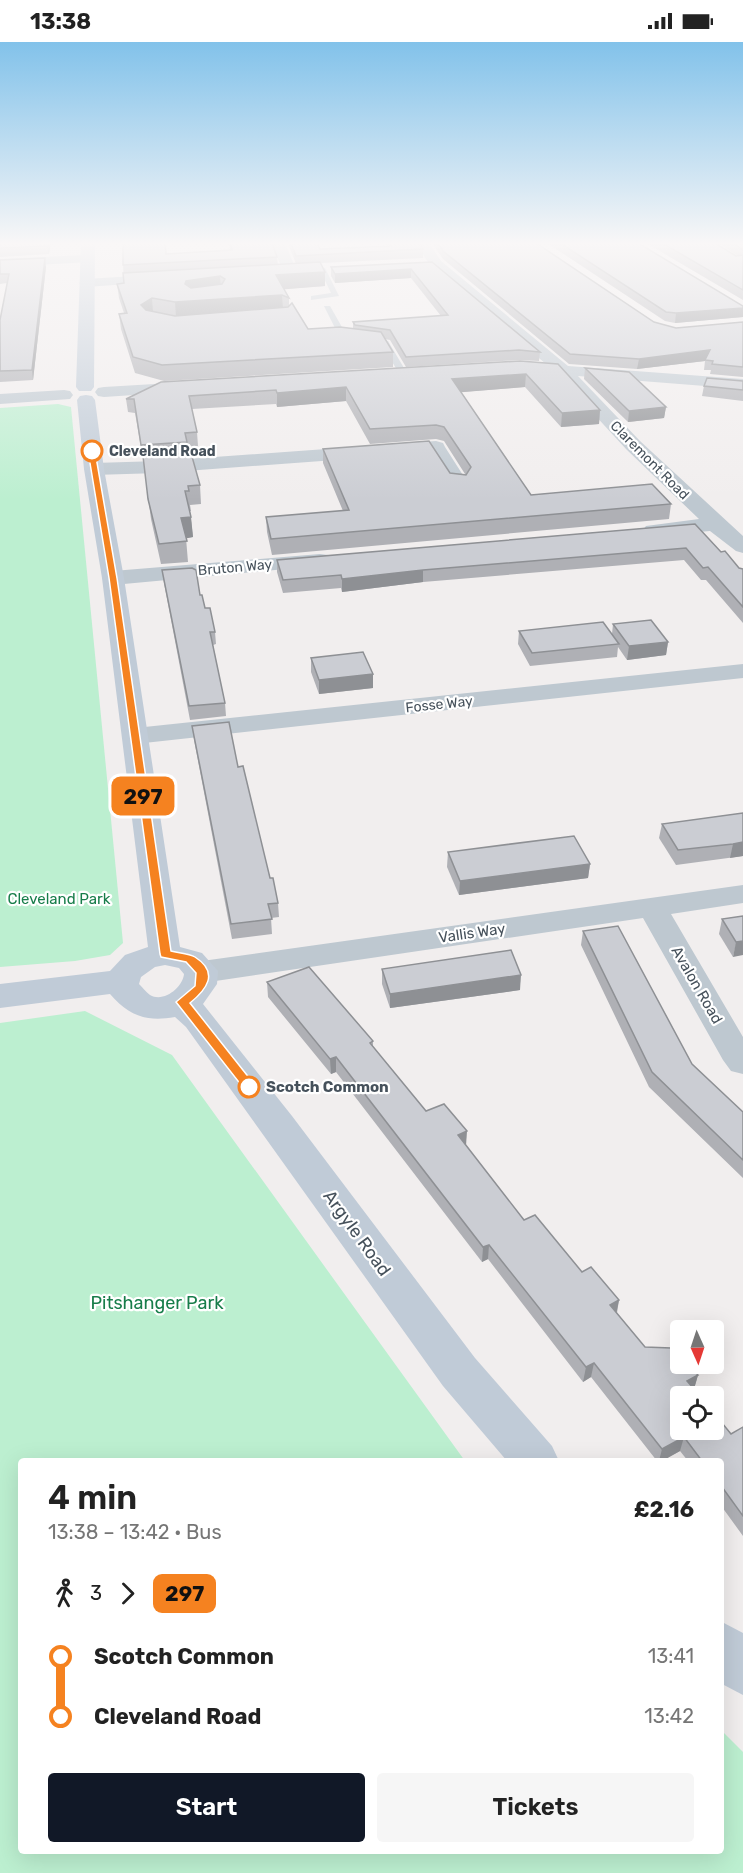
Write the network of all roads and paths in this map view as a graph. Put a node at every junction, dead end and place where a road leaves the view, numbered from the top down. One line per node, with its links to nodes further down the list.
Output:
1 (86, 328): 10 (main road)
2 (339, 328): 6 (lane)
3 (513, 328): 5 (street, Claremont Road)
4 (507, 367): 5 (street)
5 (561, 369): 8 (street); 14 (street, Claremont Road)
6 (409, 373): 7 (street)
7 (380, 375)
8 (743, 384)
9 (207, 386): 10 (street)
10 (85, 394): 11 (street); 12 (main road)
11 (0, 399)
12 (94, 469): 13 (street); 18 (main road)
13 (458, 483)
14 (715, 524): 15 (street); 16 (street, Claremont Road)
15 (632, 532)
16 (743, 547)
17 (346, 557): 18 (street, Bruton Way)
18 (113, 578): 20 (main road)
19 (743, 671): 20 (street, Fosse Way)
20 (135, 736): 23 (main road)
21 (743, 894): 22 (street, Vallis Way)
22 (652, 907): 25 (street, Vallis Way); 27 (street, Avalon Road)
23 (165, 954): 24 (main road); 25 (main road)
24 (122, 981): 25 (main road); 26 (main road)
25 (192, 987): 28 (main road, Argyle Road)
26 (0, 996)
27 (743, 1062)
28 (533, 1458)
29 (724, 1650): 30 (main road)
30 (743, 1669)

